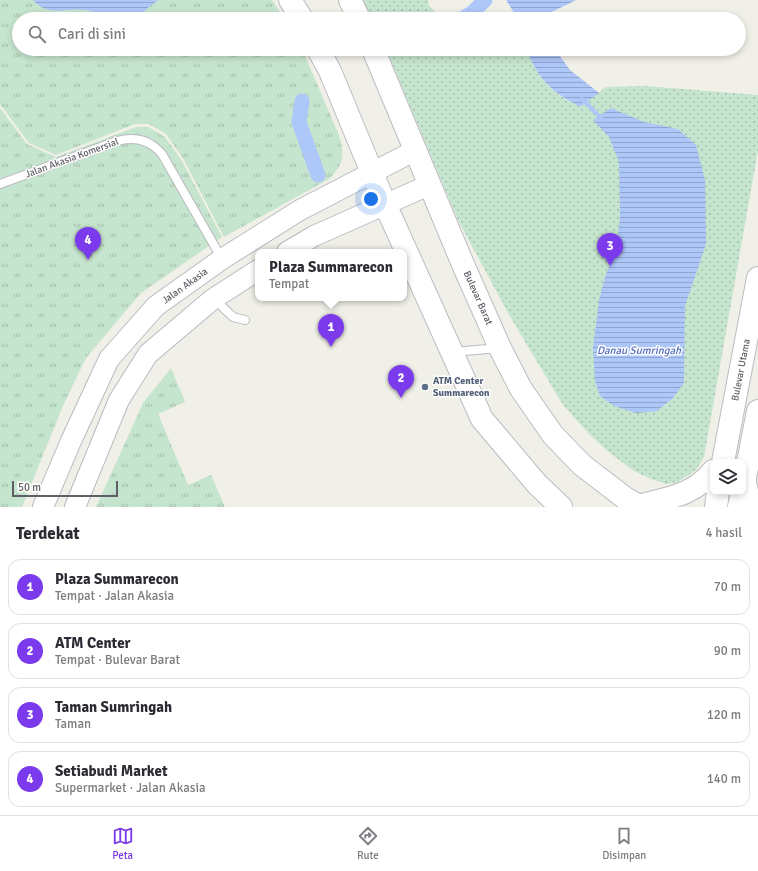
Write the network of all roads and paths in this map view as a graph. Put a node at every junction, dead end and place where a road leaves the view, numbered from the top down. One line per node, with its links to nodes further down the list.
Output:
1 (290, 0): 3 (main road)
2 (350, 0): 4 (main road)
3 (298, 12)
4 (356, 12)
5 (322, 56): 8 (main road)
6 (376, 56): 7 (main road, Bulevar Barat)
7 (416, 150): 8 (street, Jalan Akasia); 10 (main road, Bulevar Barat)
8 (372, 173): 11 (main road); 15 (street, Jalan Akasia)
9 (1, 184): 15 (lane, Jalan Akasia Komersial)
10 (429, 185): 11 (street); 20 (main road, Bulevar Barat)
11 (385, 204): 12 (street); 13 (main road)
12 (292, 249)
13 (405, 249)
14 (407, 253): 21 (main road)
15 (222, 259): 30 (street, Jalan Akasia)
16 (255, 272): 18 (street)
17 (758, 278): 23 (main road, Bulevar Utama)
18 (213, 299): 19 (lane); 31 (street)
19 (246, 320)
20 (500, 348): 21 (lane); 29 (main road, Bulevar Barat)
21 (452, 352): 32 (main road)
22 (757, 416): 24 (main road)
23 (721, 459)
24 (746, 471)
25 (710, 474): 29 (main road)
26 (746, 493): 35 (street)
27 (718, 495): 33 (main road)
28 (741, 495): 34 (main road)
29 (639, 506)
30 (43, 507)
31 (75, 507)
32 (561, 507)
33 (716, 507)
34 (739, 507)
35 (752, 507)

